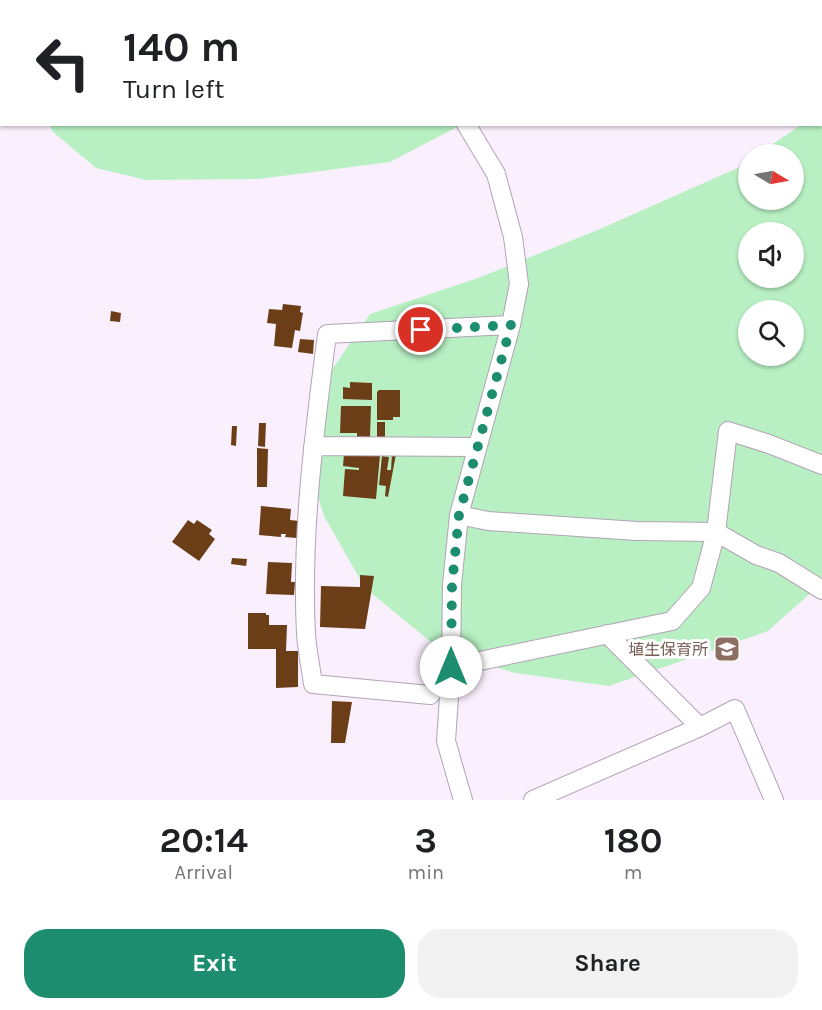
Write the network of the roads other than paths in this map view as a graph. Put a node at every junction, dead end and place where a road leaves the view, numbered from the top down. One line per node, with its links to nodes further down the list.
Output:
1 (467, 126): 2 (street)
2 (511, 325): 3 (street); 4 (street)
3 (313, 446): 4 (street); 10 (street)
4 (477, 447): 6 (street)
5 (822, 465): 7 (street)
6 (459, 515): 7 (street); 10 (street)
7 (716, 532): 8 (street); 9 (street)
8 (822, 590)
9 (607, 634): 10 (street); 11 (street)
10 (451, 667): 12 (street)
11 (700, 727): 13 (street); 14 (street)
12 (462, 800)
13 (534, 800)
14 (774, 800)

